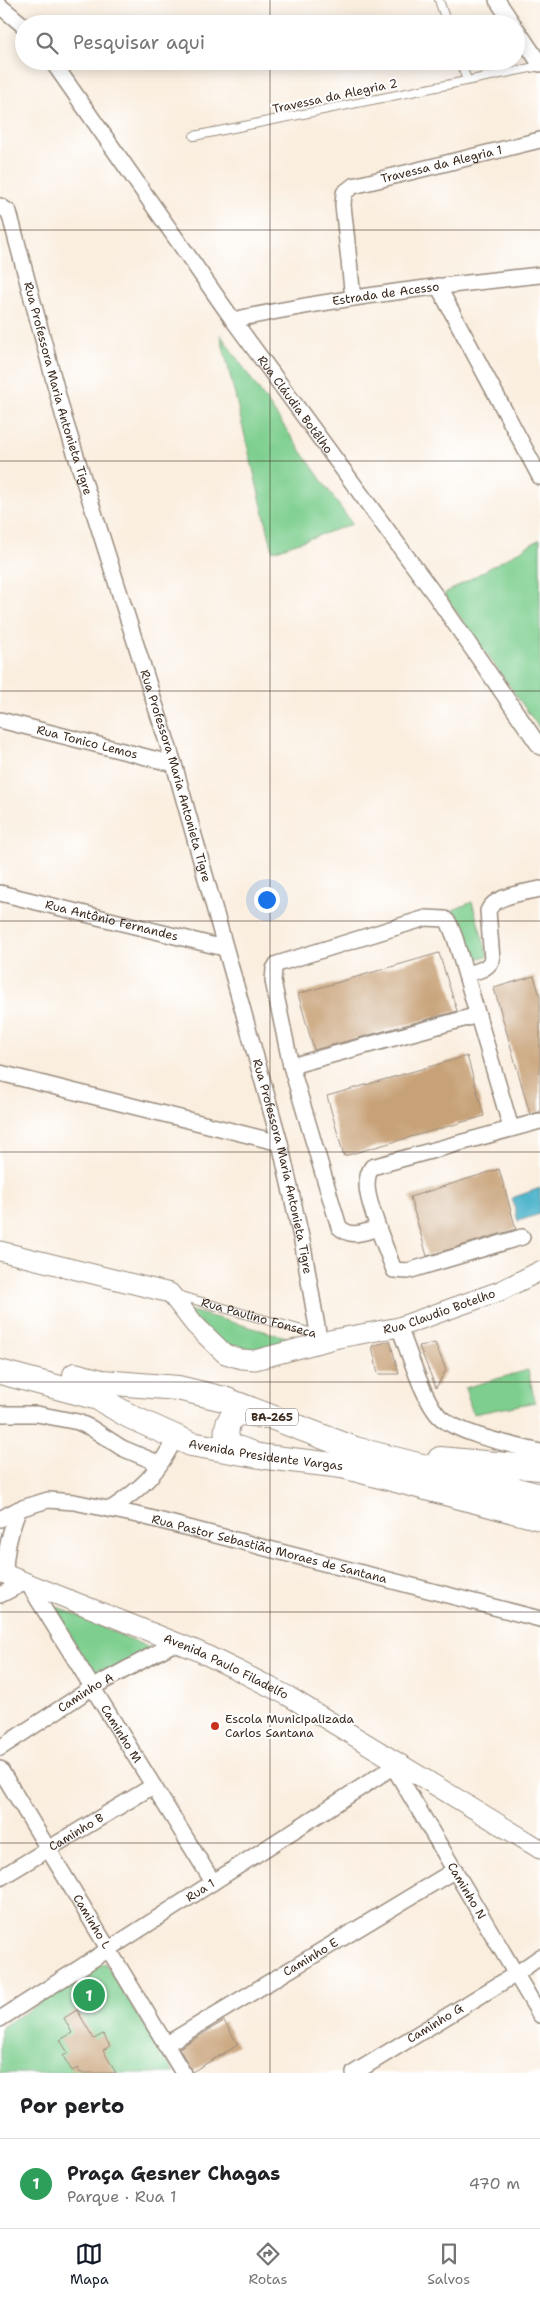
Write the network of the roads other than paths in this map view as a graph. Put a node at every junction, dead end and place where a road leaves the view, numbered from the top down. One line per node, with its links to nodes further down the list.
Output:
1 (439, 0): 4 (lane)
2 (497, 0): 5 (street)
3 (0, 6): 6 (street)
4 (444, 15)
5 (507, 15)
6 (15, 18)
7 (525, 42): 8 (street)
8 (540, 65): 9 (lane, Travessa da Alegria 2)
9 (525, 68)
10 (58, 70): 20 (street, Rua Cláudia Botêlho)
11 (463, 70): 13 (lane)
12 (516, 70): 13 (lane, Travessa da Alegria 2)
13 (467, 80): 14 (lane, Travessa da Alegria 2)
14 (194, 136)
15 (540, 140): 19 (street, Travessa da Alegria 1)
16 (5, 209): 24 (street, Rua Professora Maria Antonieta Tigre)
17 (540, 275): 18 (street, Estrada de Acesso)
18 (438, 286): 19 (street, Estrada de Acesso); 21 (street)
19 (353, 298): 20 (street, Estrada de Acesso)
20 (233, 320): 23 (street, Rua Cláudia Botêlho)
21 (540, 477)
22 (0, 720): 24 (street, Rua Tonico Lemos)
23 (540, 747)
24 (174, 764): 27 (street, Rua Professora Maria Antonieta Tigre)
25 (540, 889): 28 (street)
26 (0, 893): 27 (street, Rua Antônio Fernandes)
27 (224, 948): 34 (street, Rua Professora Maria Antonieta Tigre)
28 (466, 974): 29 (street); 30 (street)
29 (478, 1015): 30 (street); 33 (street)
30 (291, 1066): 35 (street)
31 (0, 1073): 34 (street)
32 (540, 1121): 33 (street)
33 (511, 1128): 35 (street)
34 (280, 1143): 41 (street, Rua Professora Maria Antonieta Tigre)
35 (378, 1228): 36 (street)
36 (522, 1237)
37 (0, 1251): 39 (street, Rua Paulino Fonseca)
38 (540, 1271): 40 (street, Rua Claudio Botelho)
39 (170, 1293): 41 (lane, Rua Paulino Fonseca); 41 (street, Rua Paulino Fonseca)
40 (399, 1327): 41 (street, Rua Claudio Botelho); 47 (street)
41 (324, 1339)
42 (0, 1356): 45 (main road, Avenida Presidente Vargas / BA-265)
43 (0, 1372): 46 (main road, Avenida Presidente Vargas)
44 (0, 1414): 50 (street)
45 (280, 1420): 48 (main road, Avenida Presidente Vargas / BA-265); 49 (main road)
46 (174, 1438): 49 (main road, Avenida Presidente Vargas); 50 (street)
47 (540, 1452)
48 (380, 1456): 51 (main road); 52 (main road, Avenida Presidente Vargas / BA-265)
49 (266, 1457): 55 (main road, Avenida Presidente Vargas)
50 (160, 1464): 54 (street)
51 (540, 1468)
52 (540, 1496)
53 (19, 1509): 54 (street, Rua Pastor Sebastião Moraes de Santana); 56 (street, Rua Pastor Sebastião Moraes de Santana); 57 (street)
54 (111, 1509): 60 (street, Rua Pastor Sebastião Moraes de Santana)
55 (540, 1518)
56 (0, 1519)
57 (3, 1573): 58 (street, Avenida Paulo Filadelfo)
58 (26, 1584): 59 (street); 61 (street, Avenida Paulo Filadelfo); 62 (street, Caminho M)
59 (0, 1595)
60 (540, 1618)
61 (174, 1643): 62 (street, Caminho A); 64 (street, Avenida Paulo Filadelfo)
62 (93, 1687): 63 (street, Caminho A); 66 (street, Caminho M)
63 (0, 1748)
64 (396, 1765): 68 (street, Avenida Paulo Filadelfo); 69 (street, Caminho N); 71 (street, Rua 1)
65 (0, 1768): 67 (street, Caminho L)
66 (153, 1786): 67 (street, Caminho B); 71 (street, Caminho M)
67 (48, 1850): 70 (street, Caminho B); 72 (street, Caminho L)
68 (540, 1850)
69 (455, 1870): 74 (street, Caminho N); 77 (street, Caminho E)
70 (0, 1878)
71 (213, 1882): 72 (street, Rua 1)
72 (109, 1951): 76 (street, Rua 1); 77 (street, Caminho L)
73 (540, 1957): 74 (street, Caminho G)
74 (516, 1974): 75 (street, Caminho N); 79 (street, Caminho G)
75 (540, 2015)
76 (0, 2020)
77 (165, 2045): 78 (street, Caminho L)
78 (183, 2073)
79 (354, 2073)

